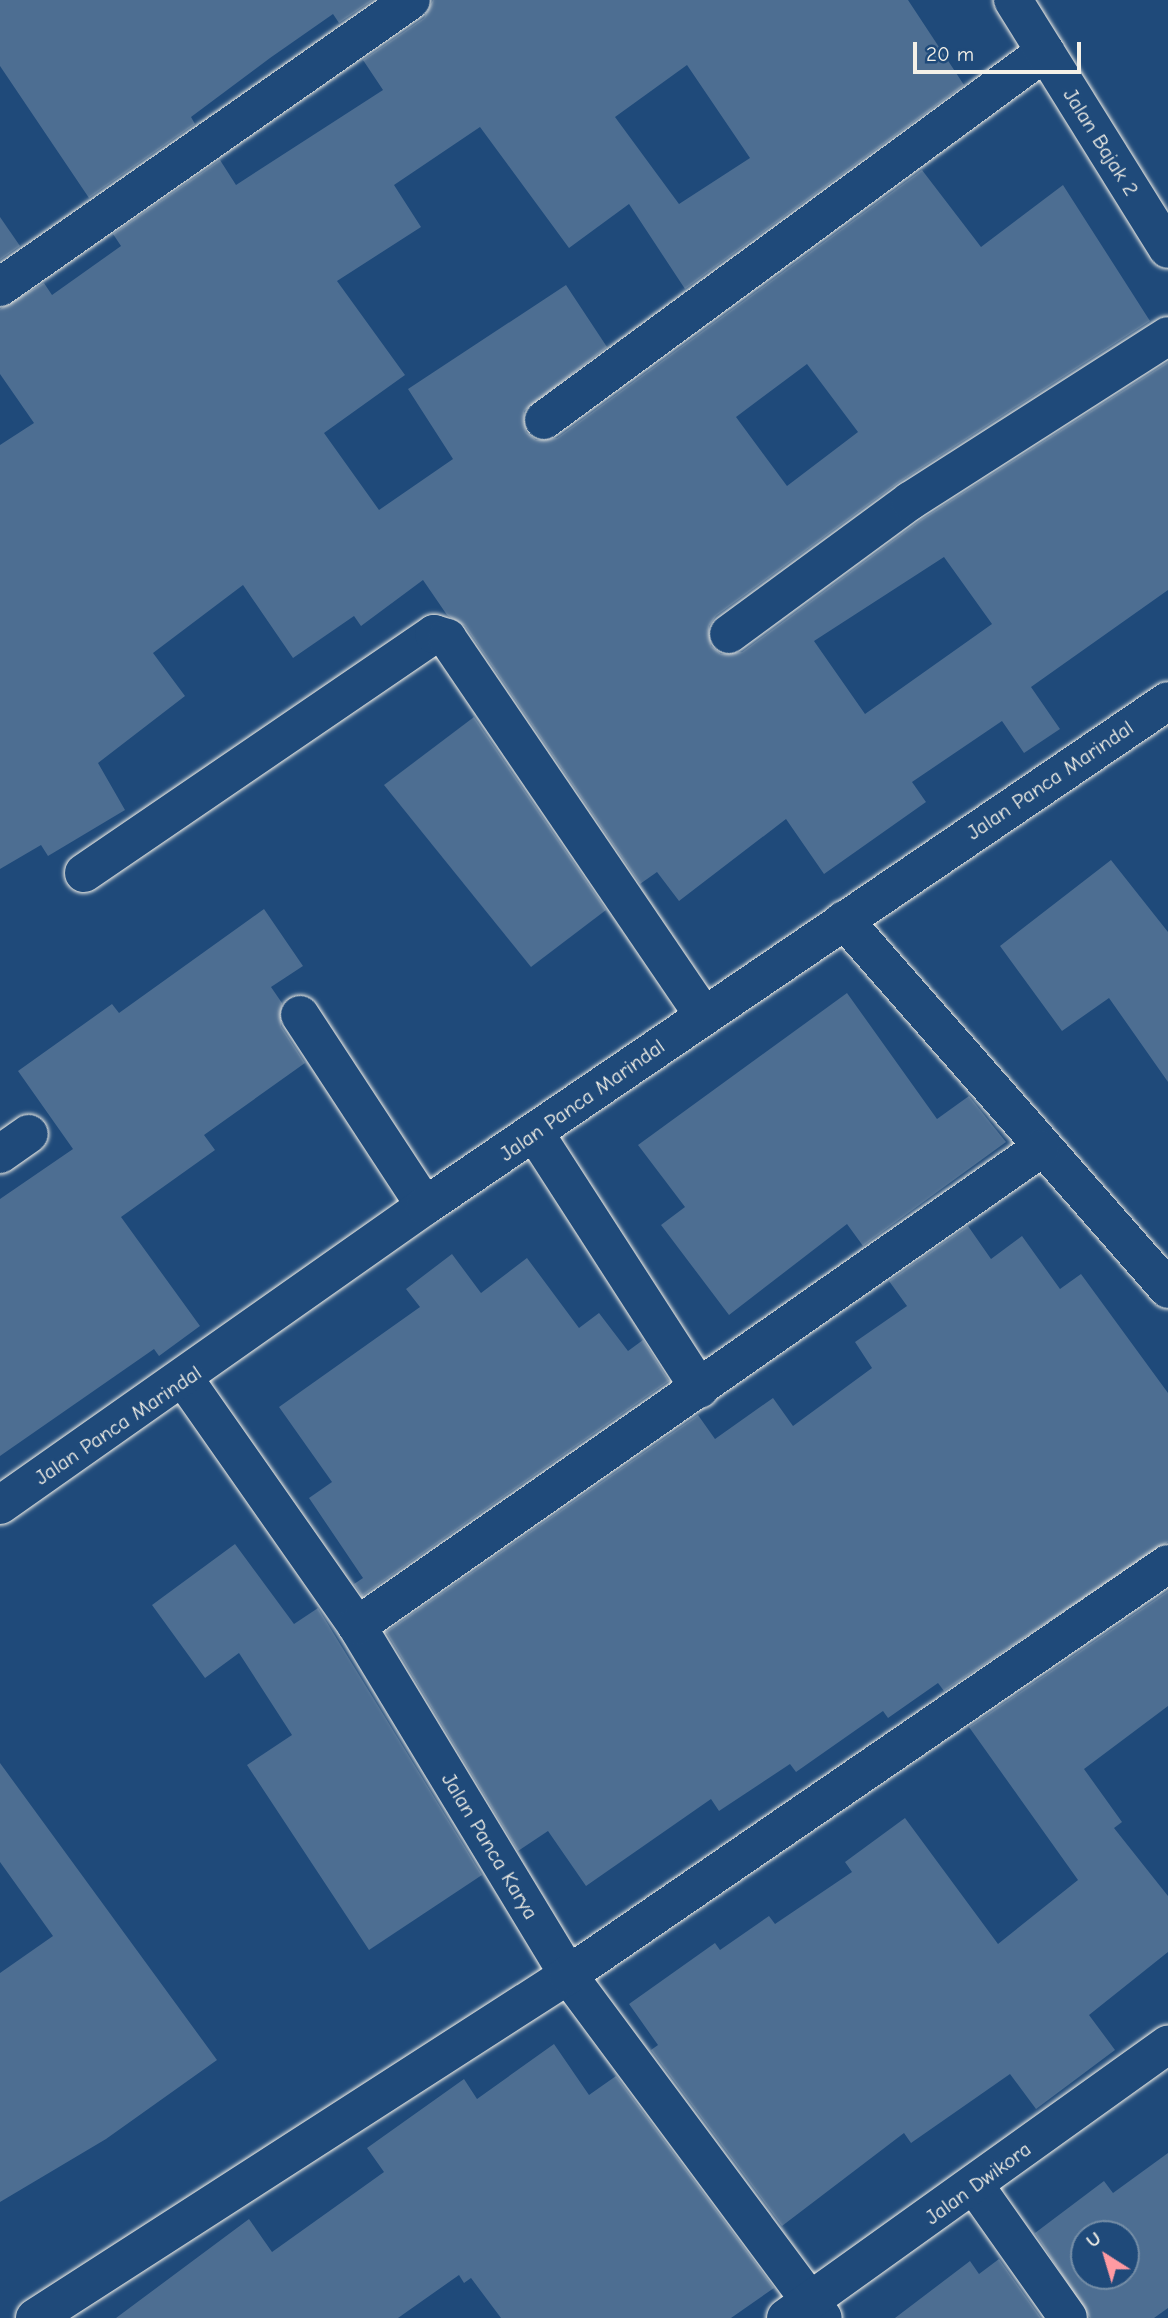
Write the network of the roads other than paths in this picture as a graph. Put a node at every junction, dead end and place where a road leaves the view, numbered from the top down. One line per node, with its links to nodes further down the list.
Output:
1 (411, 0): 5 (street)
2 (1013, 0): 3 (street, Jalan Bajak 2)
3 (1045, 52): 4 (street, Jalan Bajak 2); 7 (street)
4 (1168, 248)
5 (0, 287)
6 (1168, 336): 8 (street)
7 (544, 420)
8 (729, 634)
9 (1168, 701): 11 (street, Jalan Panca Marindal)
10 (85, 873): 13 (street)
11 (844, 920): 13 (street, Jalan Panca Marindal); 15 (street)
12 (300, 1014): 16 (street)
13 (703, 1015): 14 (street, Jalan Panca Marindal)
14 (536, 1135): 16 (street, Jalan Panca Marindal); 19 (street)
15 (1040, 1149): 17 (street); 19 (street)
16 (425, 1206): 18 (street, Jalan Panca Marindal)
17 (1168, 1289)
18 (185, 1380): 20 (street, Jalan Panca Marindal); 22 (street, Jalan Panca Karya)
19 (700, 1389): 22 (street)
20 (0, 1505)
21 (1168, 1564): 23 (street)
22 (357, 1626): 23 (street, Jalan Panca Karya)
23 (568, 1975): 26 (street, Jalan Panca Karya); 27 (street)
24 (1168, 2045): 25 (street, Jalan Dwikora)
25 (975, 2186): 26 (street, Jalan Dwikora); 28 (street)
26 (807, 2312)
27 (35, 2318)
28 (1069, 2318)

